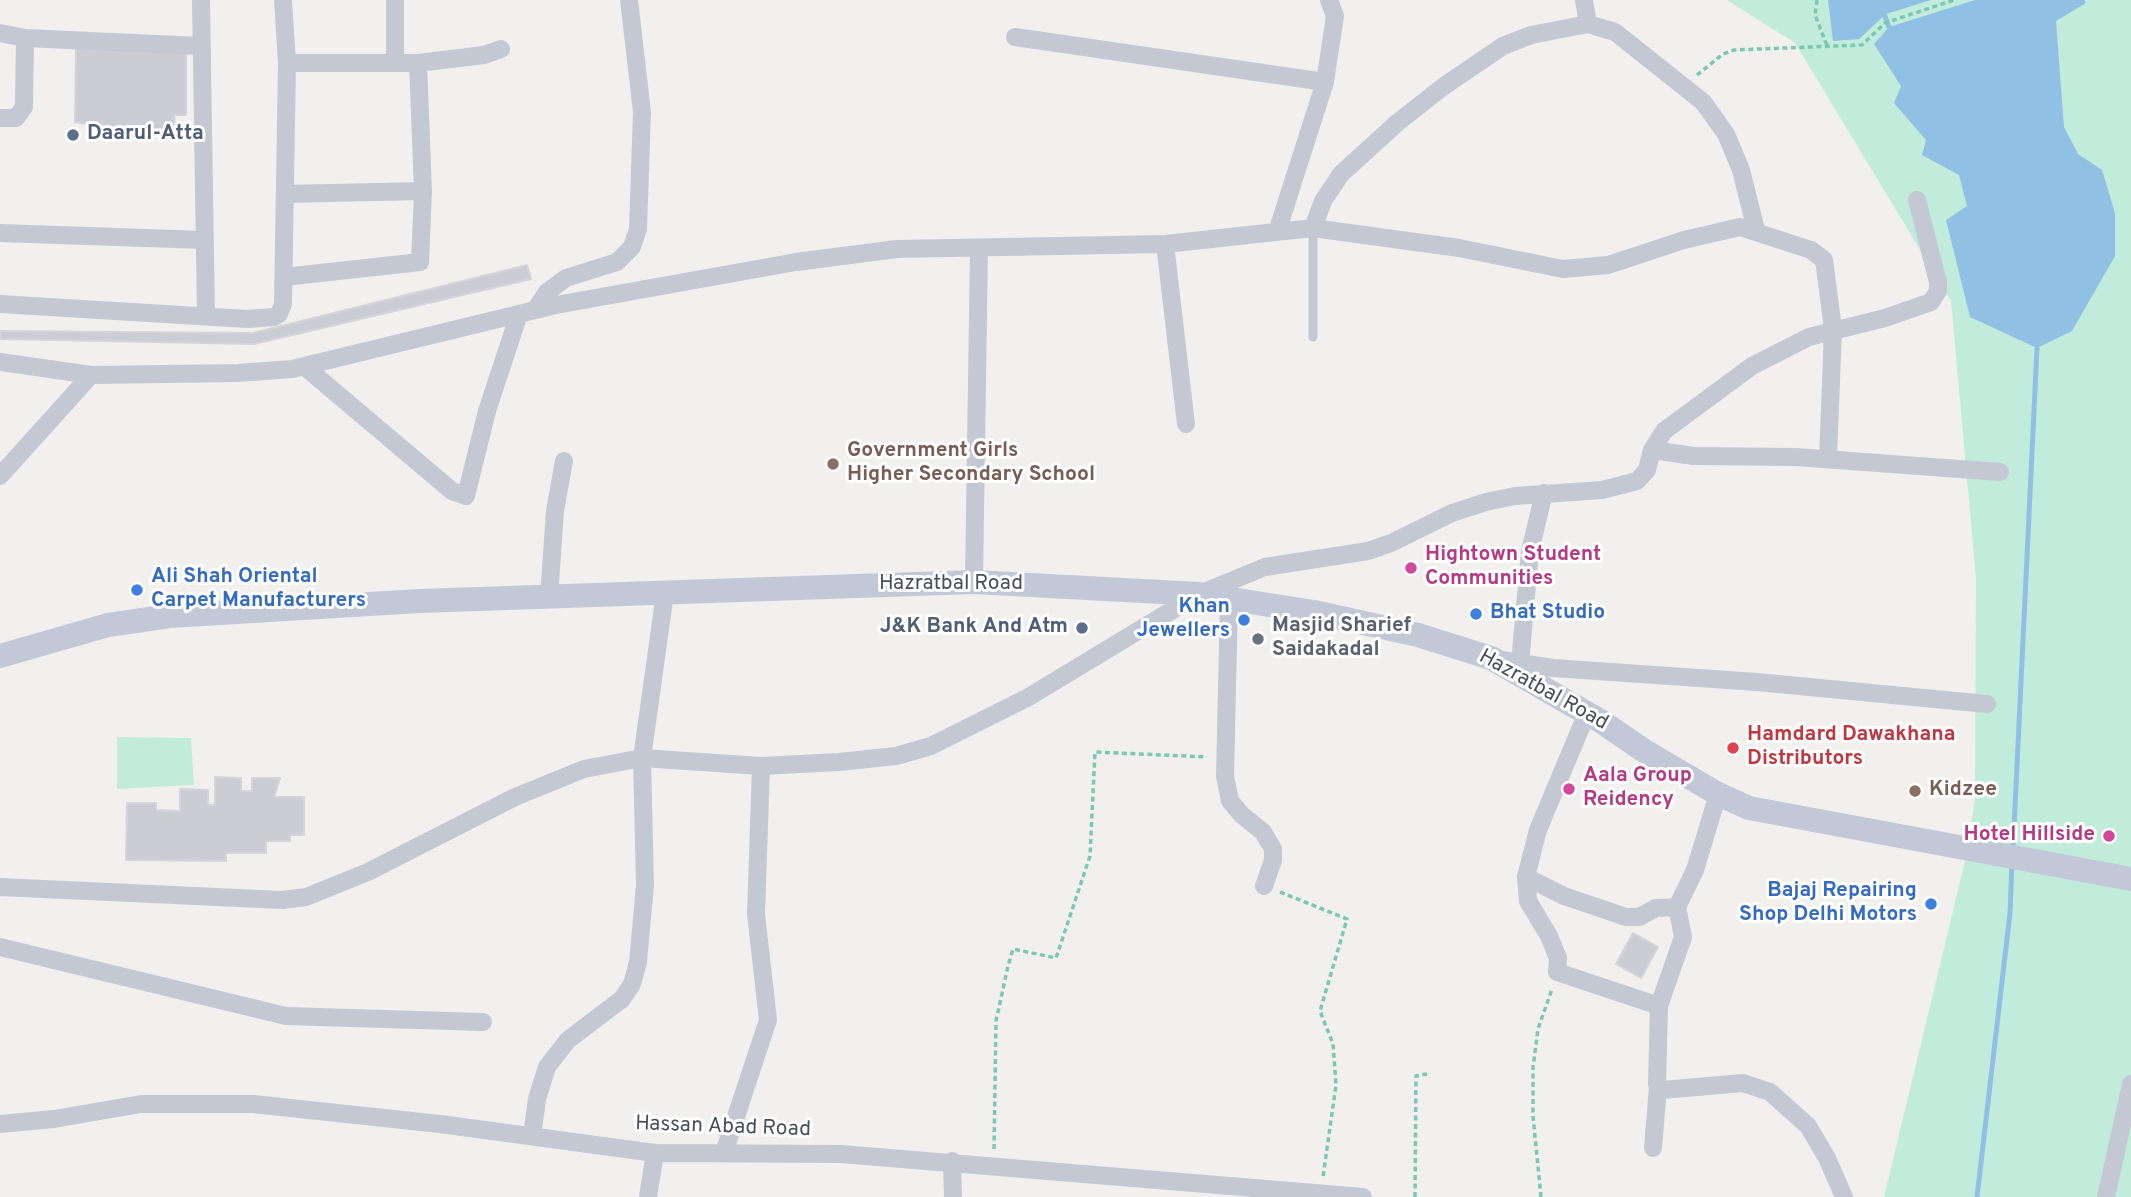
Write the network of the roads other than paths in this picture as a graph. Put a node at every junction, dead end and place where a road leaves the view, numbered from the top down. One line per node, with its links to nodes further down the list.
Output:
1 (201, 0): 11 (street)
2 (283, 0): 13 (street)
3 (395, 0): 14 (street)
4 (629, 0): 30 (street)
5 (1329, 0): 16 (street)
6 (1584, 0): 7 (street)
7 (1588, 24): 21 (street); 22 (street)
8 (0, 33): 10 (street)
9 (1015, 37): 16 (street)
10 (25, 38): 11 (street); 17 (street)
11 (200, 46): 25 (street)
12 (501, 49): 15 (street)
13 (287, 62): 14 (street); 19 (street)
14 (395, 63): 15 (street)
15 (418, 63): 18 (street)
16 (1325, 82): 23 (street)
17 (0, 118)
18 (423, 191): 19 (street); 28 (street)
19 (285, 194): 28 (street)
20 (1917, 200): 32 (street)
21 (1313, 228): 22 (street); 23 (street); 33 (lane)
22 (1756, 230): 32 (street)
23 (1277, 232): 26 (street)
24 (0, 233): 25 (street)
25 (204, 240): 31 (street)
26 (1165, 244): 27 (street); 37 (street)
27 (979, 248): 30 (street); 44 (street)
28 (284, 276): 31 (street)
29 (0, 304): 31 (street)
30 (527, 312): 35 (street); 35 (street)
31 (206, 316)
32 (1833, 329): 38 (street); 39 (street)
33 (1313, 337)
34 (0, 362): 36 (street)
35 (304, 366): 36 (street)
36 (91, 375): 42 (street)
37 (1186, 424)
38 (1652, 450): 39 (street); 43 (street)
39 (1828, 459): 41 (street)
40 (564, 461): 47 (street)
41 (2000, 472)
42 (0, 476)
43 (1544, 493): 46 (street); 51 (street)
44 (974, 582): 45 (main road, Hazratbal Road); 46 (main road, Hazratbal Road)
45 (665, 593): 47 (main road, Hazratbal Road); 54 (street)
46 (1199, 594): 48 (main road, Hazratbal Road); 55 (street)
47 (549, 597): 49 (main road, Hazratbal Road)
48 (1230, 599): 50 (main road, Hazratbal Road); 59 (street)
49 (0, 656)
50 (1491, 658): 51 (street); 53 (main road, Hazratbal Road)
51 (1520, 663): 52 (street)
52 (1987, 704)
53 (1587, 713): 56 (main road, Hazratbal Road); 57 (street)
54 (642, 758): 55 (street); 60 (street); 68 (street)
55 (761, 766): 71 (street)
56 (1718, 794): 58 (main road, Hazratbal Road); 61 (street)
57 (1526, 877): 61 (street); 63 (street)
58 (2131, 879)
59 (1264, 886)
60 (0, 887)
61 (1677, 907): 63 (street)
62 (0, 947): 64 (street)
63 (1659, 1006): 66 (street)
64 (483, 1022)
65 (2131, 1084): 78 (street)
66 (1658, 1087): 69 (street); 77 (street)
67 (0, 1124): 68 (street, Hassan Abad Road)
68 (532, 1136): 70 (street, Hassan Abad Road)
69 (1653, 1148)
70 (655, 1153): 71 (street, Hassan Abad Road); 74 (street)
71 (724, 1153): 72 (street, Hassan Abad Road)
72 (952, 1161): 73 (street, Hassan Abad Road); 75 (street)
73 (1257, 1192): 76 (street, Hassan Abad Road)
74 (648, 1197)
75 (953, 1197)
76 (1363, 1197)
77 (1844, 1197)
78 (2106, 1197)

